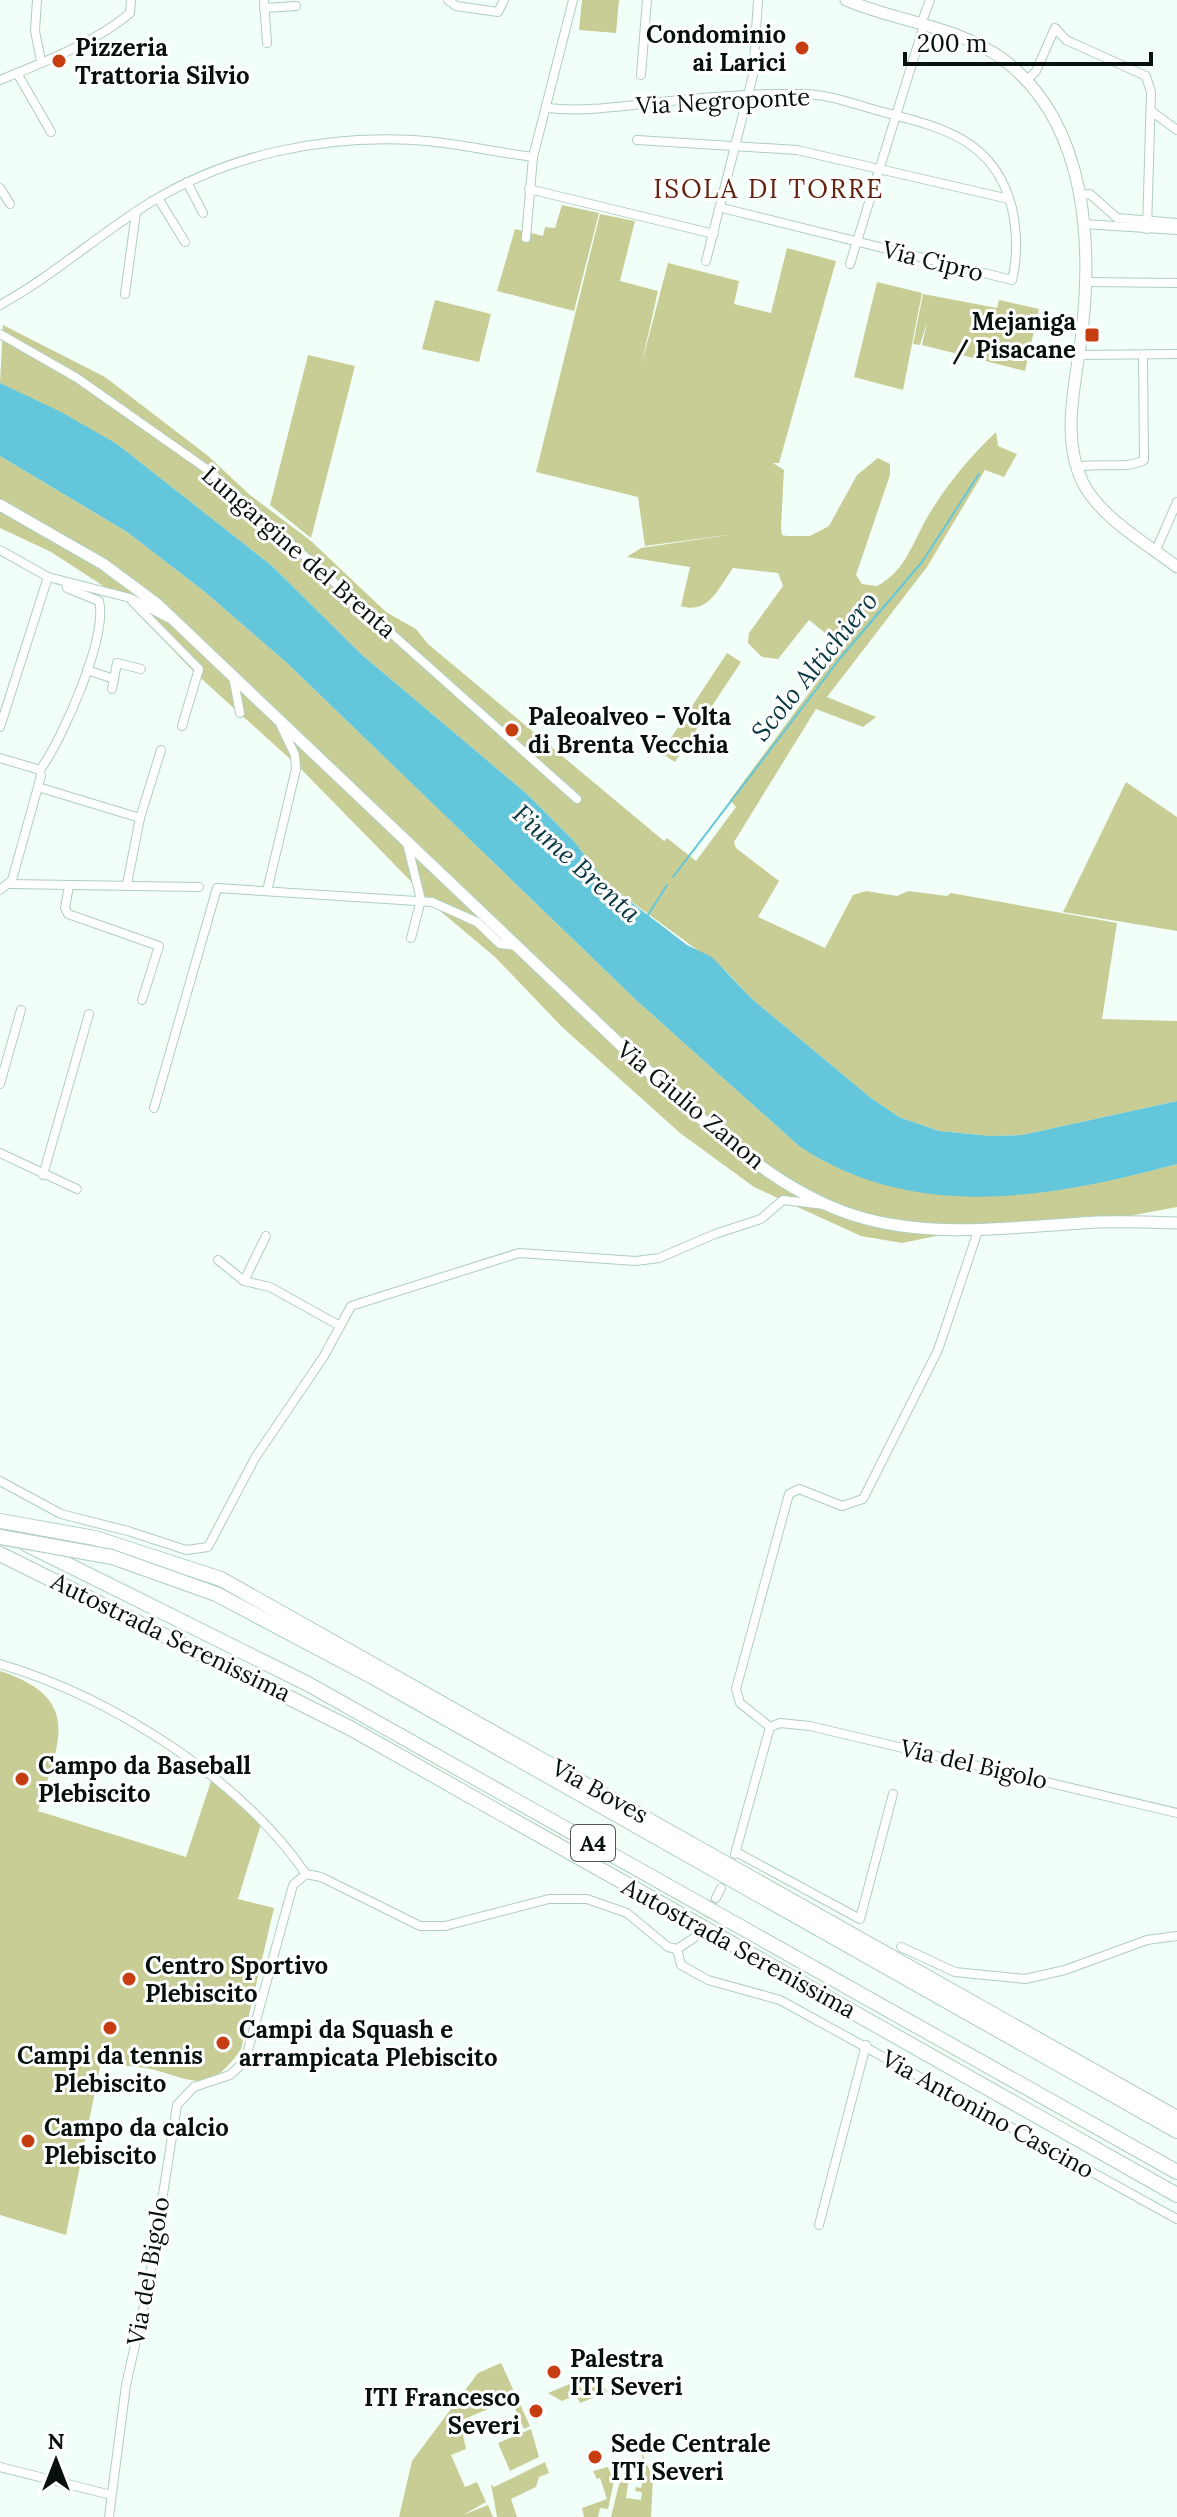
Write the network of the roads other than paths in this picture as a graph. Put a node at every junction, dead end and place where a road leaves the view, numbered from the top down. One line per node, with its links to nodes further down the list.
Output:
1 (37, 0): 14 (street)
2 (131, 0): 14 (street)
3 (448, 0): 4 (street)
4 (504, 0)
5 (573, 0): 20 (street)
6 (647, 0): 16 (street)
7 (758, 0): 19 (street)
8 (846, 0): 12 (street)
9 (930, 0): 12 (street)
10 (264, 4): 11 (street); 13 (street)
11 (296, 6)
12 (922, 25): 18 (street); 22 (street, Via Cipro)
13 (267, 43)
14 (41, 61): 15 (street)
15 (17, 73): 17 (street); 24 (street)
16 (641, 75)
17 (0, 80)
18 (1027, 80): 21 (street); 32 (street)
19 (749, 95): 20 (street, Via Negroponte); 22 (street, Via Negroponte); 26 (street)
20 (547, 108): 27 (street)
21 (1151, 111): 23 (street); 41 (street)
22 (896, 115): 28 (street, Via Cipro); 34 (street, Via Negroponte)
23 (1177, 130)
24 (51, 132)
25 (637, 140): 26 (street)
26 (737, 147): 28 (street); 36 (street)
27 (533, 157): 29 (street); 31 (street)
28 (878, 170): 34 (street); 46 (street, Via Cipro)
29 (187, 182): 33 (street); 38 (street)
30 (0, 188): 35 (street)
31 (529, 189): 43 (street); 44 (street)
32 (1079, 195): 40 (street); 41 (street)
33 (158, 198): 37 (street); 45 (street)
34 (1009, 199): 49 (street, Via Negroponte)
35 (10, 204)
36 (722, 208): 43 (street); 46 (street)
37 (136, 212): 52 (street); 53 (street)
38 (203, 213)
39 (1177, 223): 41 (street)
40 (1084, 224): 41 (street); 50 (street)
41 (1147, 225): 42 (street)
42 (1177, 230)
43 (714, 234): 47 (street)
44 (526, 238)
45 (185, 242)
46 (855, 242): 48 (street, Via Cipro); 49 (street, Via Cipro)
47 (706, 261)
48 (850, 264)
49 (1012, 280)
50 (1087, 282): 51 (street); 56 (street)
51 (1177, 283)
52 (125, 294)
53 (0, 305)
54 (0, 334): 81 (street, Lungargine del Brenta)
55 (1177, 354): 57 (street)
56 (1078, 355): 57 (street); 58 (street)
57 (1143, 355): 58 (street)
58 (1076, 467): 62 (street)
59 (1177, 502): 62 (street)
60 (0, 505): 67 (street, Via Giulio Zanon)
61 (0, 550): 64 (street, Via Giulio Zanon)
62 (1156, 550): 63 (street)
63 (1177, 567)
64 (48, 577): 65 (street, Via Giulio Zanon); 72 (street)
65 (66, 582): 66 (street, Via Giulio Zanon); 69 (street)
66 (130, 598): 67 (street, Via Giulio Zanon); 75 (street)
67 (173, 618): 70 (street, Via Giulio Zanon)
68 (141, 669): 69 (street)
69 (87, 670): 79 (street)
70 (234, 674): 73 (street); 74 (street, Via Giulio Zanon)
71 (0, 685): 72 (street)
72 (12, 689): 76 (street)
73 (240, 713)
74 (283, 721): 83 (street, Via Giulio Zanon); 89 (street, Via Giulio Zanon)
75 (182, 726)
76 (0, 727)
77 (161, 750): 82 (street)
78 (0, 758): 79 (street)
79 (40, 770): 80 (street)
80 (38, 787): 82 (street); 84 (street)
81 (577, 799)
82 (140, 818): 85 (street)
83 (405, 839): 90 (street); 92 (street, Via Giulio Zanon)
84 (10, 884): 86 (street); 88 (street)
85 (127, 884): 86 (street); 87 (street)
86 (69, 886): 93 (street)
87 (199, 887)
88 (0, 890)
89 (267, 891): 90 (street, Via Giulio Zanon); 97 (street, Via Giulio Zanon)
90 (421, 900): 91 (street); 92 (street, Via Giulio Zanon)
91 (411, 938)
92 (517, 946): 101 (street, Via Giulio Zanon)
93 (142, 1000)
94 (21, 1010): 96 (street)
95 (89, 1014): 99 (street)
96 (0, 1084)
97 (154, 1108)
98 (0, 1153): 99 (street)
99 (43, 1175): 100 (street)
100 (77, 1189)
101 (826, 1204): 103 (street, Via Giulio Zanon); 107 (street)
102 (1177, 1223): 103 (street, Via Giulio Zanon)
103 (979, 1228): 113 (street)
104 (266, 1236): 106 (street)
105 (218, 1260): 106 (street)
106 (244, 1281): 107 (street)
107 (340, 1326): 108 (street)
108 (0, 1481)
109 (0, 1521): 124 (highway, Via Boves)
110 (0, 1534): 125 (highway, Via Boves, bridge); 126 (highway, Autostrada Serenissima / A4)
111 (0, 1554): 127 (highway, Autostrada Serenissima / A4)
112 (0, 1664): 116 (street)
113 (770, 1727): 114 (street, Via del Bigolo); 115 (street, Via del Bigolo)
114 (893, 1794)
115 (1177, 1813)
116 (306, 1874): 122 (street); 131 (street, Via del Bigolo)
117 (721, 1888): 118 (street)
118 (716, 1898)
119 (1177, 1936): 121 (street)
120 (694, 1938): 122 (street)
121 (901, 1947)
122 (677, 1949): 123 (street, Via Antonino Cascino)
123 (866, 2045): 128 (street, Via Antonino Cascino); 129 (street)
124 (1177, 2118)
125 (1177, 2131)
126 (1177, 2172)
127 (1177, 2195)
128 (1177, 2219)
129 (819, 2225)
130 (0, 2469): 131 (street)
131 (111, 2495): 132 (street, Via del Bigolo)
132 (109, 2517)

